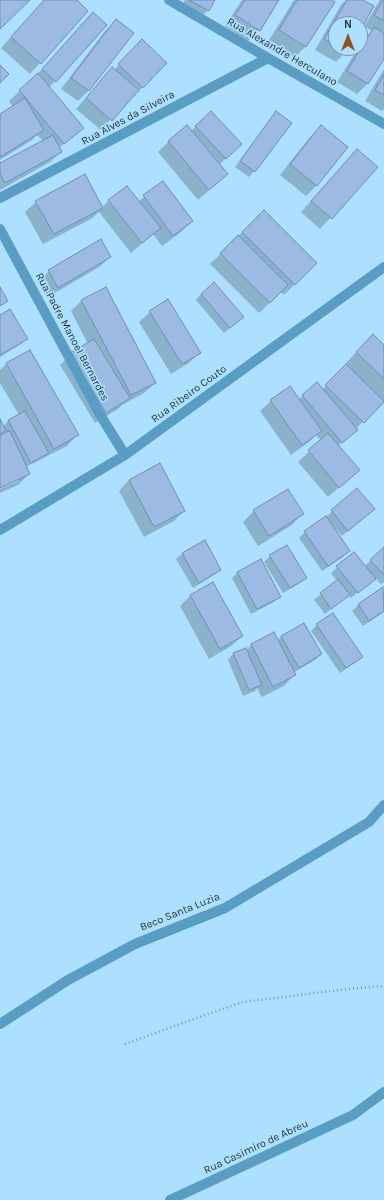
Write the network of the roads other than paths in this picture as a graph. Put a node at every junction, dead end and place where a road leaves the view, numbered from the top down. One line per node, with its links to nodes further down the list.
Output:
1 (169, 0): 2 (street, Rua Alexandre Herculano)
2 (268, 58): 3 (street, Rua Alexandre Herculano); 4 (street, Rua Alves da Silveira)
3 (384, 124)
4 (0, 198)
5 (0, 229): 7 (street, Rua Padre Manoel Bernardes)
6 (384, 267): 7 (street, Rua Ribeiro Couto)
7 (125, 455): 8 (street, Rua Ribeiro Couto)
8 (0, 530)
9 (384, 805): 10 (street, Beco Santa Luzia)
10 (0, 1024)
11 (384, 1092): 12 (street, Rua Casimiro de Abreu)
12 (170, 1200)

